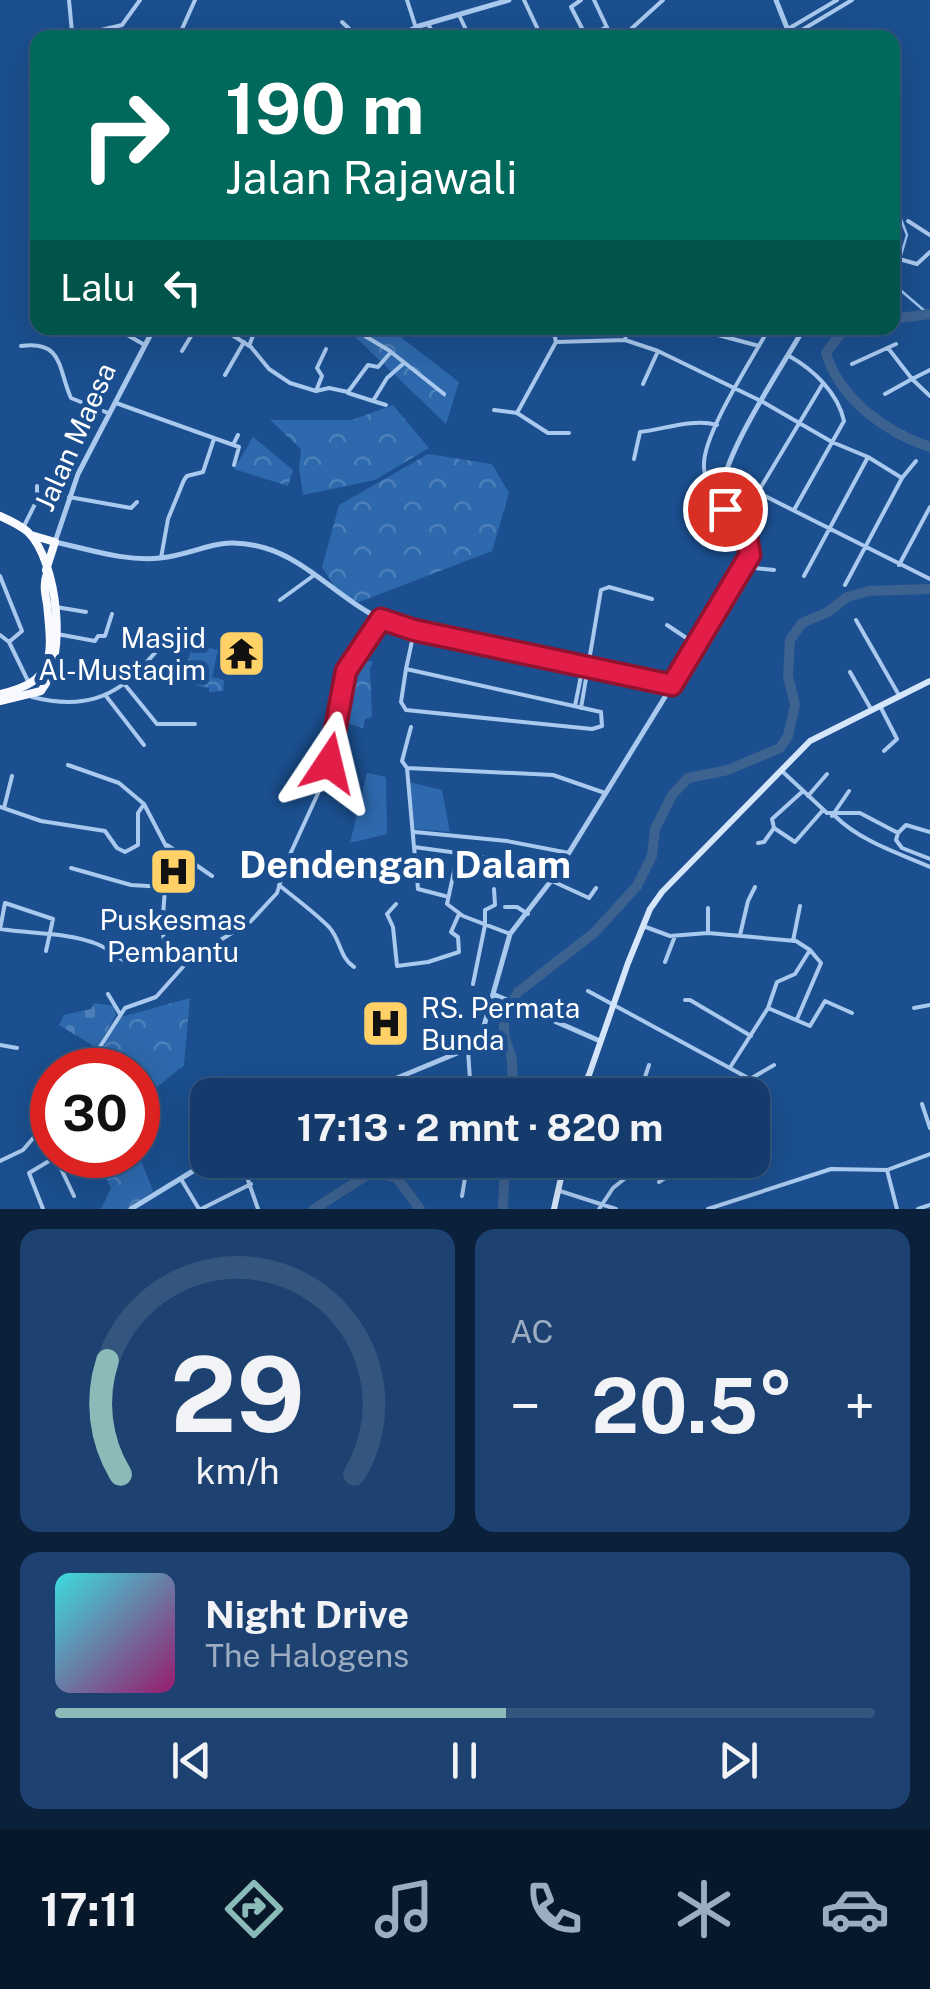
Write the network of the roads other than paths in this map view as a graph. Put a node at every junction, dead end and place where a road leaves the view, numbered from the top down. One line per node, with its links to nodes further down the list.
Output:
1 (69, 0): 21 (street)
2 (140, 0): 22 (street)
3 (195, 0): 23 (street)
4 (407, 0): 19 (street)
5 (509, 0): 13 (street)
6 (524, 0): 28 (street)
7 (581, 0): 29 (street)
8 (594, 0): 18 (street)
9 (663, 0): 32 (street)
10 (776, 0): 20 (street)
11 (837, 0): 14 (street)
12 (852, 0): 16 (street)
13 (459, 15): 17 (street); 27 (street)
14 (815, 15): 16 (street); 20 (street)
15 (342, 22): 24 (street)
16 (819, 23): 33 (street)
17 (428, 24): 19 (street); 26 (street)
18 (607, 27): 30 (street); 31 (street)
19 (416, 28): 25 (street)
20 (788, 28)
21 (73, 30)
22 (100, 30)
23 (182, 30)
24 (351, 30)
25 (412, 30)
26 (431, 30)
27 (466, 30)
28 (538, 30)
29 (582, 30)
30 (601, 30)
31 (608, 30)
32 (631, 30)
33 (805, 30)
34 (908, 221): 35 (street)
35 (930, 235)
36 (930, 252): 37 (street)
37 (900, 260)
38 (127, 335): 51 (street)
39 (149, 335): 51 (street, Jalan Maesa)
40 (192, 335): 58 (street)
41 (232, 335): 52 (street)
42 (252, 335): 52 (street)
43 (554, 335): 50 (street)
44 (626, 335): 49 (street)
45 (718, 335): 55 (street)
46 (766, 335): 55 (street)
47 (800, 335): 61 (street)
48 (365, 336): 60 (street)
49 (625, 340): 50 (street); 59 (street)
50 (556, 342): 81 (street)
51 (143, 344): 76 (street, Jalan Maesa)
52 (247, 344): 65 (street); 70 (street)
53 (896, 344): 56 (street)
54 (21, 346): 80 (street)
55 (760, 346): 69 (street)
56 (888, 348): 63 (street); 66 (street)
57 (326, 350): 70 (street)
58 (182, 351)
59 (658, 351): 67 (street); 69 (street)
60 (391, 352): 62 (street); 71 (street)
61 (788, 356): 68 (street); 77 (street)
62 (404, 363): 72 (street); 75 (street)
63 (852, 364)
64 (930, 370): 66 (street)
65 (225, 375)
66 (912, 379): 73 (street); 74 (street)
67 (643, 384)
68 (822, 384): 82 (street); 87 (street)
69 (736, 389): 77 (street); 83 (street)
70 (316, 390): 71 (street)
71 (348, 392): 75 (street)
72 (444, 394)
73 (886, 394)
74 (930, 396)
75 (373, 400): 78 (street)
76 (114, 402): 80 (street, Jalan Maesa); 86 (street)
77 (762, 402): 82 (street); 93 (street)
78 (386, 405)
79 (494, 410): 81 (street)
80 (108, 413): 97 (street, Jalan Maesa)
81 (517, 413): 84 (street)
82 (799, 422): 87 (street); 96 (street)
83 (717, 425): 90 (street); 98 (street)
84 (569, 433)
85 (238, 435): 88 (street)
86 (214, 438): 88 (street); 108 (street)
87 (832, 442): 89 (street); 101 (street)
88 (233, 446): 92 (street)
89 (868, 457): 94 (street); 104 (street)
90 (634, 459)
91 (916, 460): 94 (street)
92 (234, 466)
93 (725, 476): 96 (street); 98 (street)
94 (902, 478): 107 (street)
95 (37, 486): 103 (street)
96 (758, 492): 101 (street)
97 (69, 497): 99 (street); 106 (street, Jalan Maesa)
98 (722, 498): 110 (street)
99 (137, 502)
100 (930, 507): 109 (street)
101 (794, 510): 104 (street)
102 (0, 516): 103 (highway)
103 (23, 528): 105 (highway)
104 (828, 528): 107 (street); 115 (street)
105 (31, 535): 106 (highway); 112 (highway)
106 (54, 542): 108 (street); 112 (highway, Jalan Maesa)
107 (864, 546): 109 (street); 117 (street)
108 (160, 558): 114 (street)
109 (899, 565): 116 (street)
110 (745, 567): 111 (street); 131 (street)
111 (774, 570)
112 (47, 571): 120 (highway); 140 (highway)
113 (0, 576): 130 (street)
114 (313, 576): 119 (street); 123 (street)
115 (804, 576)
116 (930, 579)
117 (845, 585)
118 (652, 599): 133 (street)
119 (280, 600)
120 (56, 607): 121 (street); 127 (highway)
121 (86, 612)
122 (112, 614): 127 (street)
123 (381, 619): 133 (street); 179 (street)
124 (856, 620): 143 (street)
125 (667, 626): 131 (street)
126 (180, 630): 132 (street)
127 (56, 634): 140 (highway)
128 (0, 636): 130 (street)
129 (412, 641): 134 (street)
130 (8, 642): 140 (street)
131 (698, 645): 138 (street)
132 (146, 664): 136 (street); 139 (street)
133 (587, 666): 138 (street); 146 (street)
134 (406, 669): 146 (street); 146 (street)
135 (850, 672): 147 (street)
136 (156, 673)
137 (930, 682): 143 (main road)
138 (672, 685): 158 (street)
139 (126, 686): 142 (street); 148 (street)
140 (26, 691): 141 (highway); 142 (street); 144 (highway)
141 (0, 694)
142 (106, 696): 150 (street)
143 (900, 698): 145 (main road)
144 (0, 702)
145 (880, 706): 147 (main road); 151 (street)
146 (578, 707)
147 (870, 709): 154 (main road)
148 (196, 724)
149 (411, 727): 153 (street)
150 (144, 745)
151 (884, 751)
152 (68, 766): 160 (street)
153 (407, 768): 158 (street); 165 (street)
154 (782, 770): 159 (street); 192 (main road)
155 (827, 774): 159 (street)
156 (12, 776): 161 (street)
157 (849, 791): 163 (street)
158 (605, 793): 172 (street)
159 (806, 793): 162 (street); 164 (street)
160 (144, 804): 161 (street); 169 (street)
161 (2, 807)
162 (823, 810): 163 (street); 164 (street)
163 (833, 816): 166 (street); 175 (street)
164 (774, 828): 168 (street)
165 (414, 832): 170 (street); 172 (street)
166 (898, 832): 167 (street); 174 (street)
167 (930, 832)
168 (758, 843)
169 (166, 845): 177 (street); 180 (street)
170 (414, 847): 171 (street); 184 (street)
171 (458, 853): 173 (street); 184 (street)
172 (569, 853): 178 (street)
173 (483, 857)
174 (930, 859)
175 (930, 867)
176 (71, 868): 180 (street)
177 (212, 876)
178 (552, 881): 182 (street); 190 (street)
179 (280, 885): 202 (street); 205 (street)
180 (164, 887): 202 (street)
181 (755, 887): 197 (street)
182 (596, 888)
183 (494, 890): 191 (street)
184 (447, 896): 189 (street)
185 (396, 904): 189 (street)
186 (800, 906): 199 (street)
187 (505, 907): 190 (street)
188 (708, 908): 194 (street)
189 (459, 914): 191 (street)
190 (528, 914): 195 (street)
191 (485, 925): 195 (street); 206 (street)
192 (643, 926): 198 (street); 212 (main road)
193 (0, 928): 196 (street); 196 (street)
194 (708, 932): 197 (street); 198 (street)
195 (510, 934): 209 (street)
196 (49, 935): 200 (street); 203 (street)
197 (740, 935): 199 (street)
198 (675, 936): 204 (street)
199 (793, 941): 201 (street)
200 (46, 950)
201 (810, 950): 213 (street); 217 (street)
202 (197, 954): 216 (street)
203 (148, 960)
204 (665, 962)
205 (354, 967)
206 (473, 984)
207 (588, 991): 212 (street)
208 (108, 994): 216 (street)
209 (494, 995): 219 (street); 223 (street)
210 (685, 1000): 218 (street)
211 (930, 1004): 214 (street)
212 (614, 1006): 219 (main road); 226 (street)
213 (768, 1008): 217 (street); 218 (street)
214 (914, 1008)
215 (852, 1012): 217 (street)
216 (120, 1014): 222 (street)
217 (797, 1019)
218 (751, 1036): 226 (street)
219 (600, 1041): 227 (main road)
220 (0, 1045): 221 (street)
221 (17, 1048)
222 (99, 1048)
223 (468, 1048): 228 (street); 230 (street)
224 (649, 1065): 232 (street)
225 (774, 1065): 234 (street)
226 (730, 1067): 233 (street)
227 (587, 1076): 231 (street)
228 (403, 1077): 229 (street)
229 (398, 1078)
230 (470, 1078)
231 (592, 1078)
232 (644, 1078)
233 (748, 1078)
234 (752, 1078)
235 (922, 1104): 236 (street)
236 (930, 1128)
237 (30, 1143): 239 (street)
238 (930, 1154): 240 (street)
239 (0, 1161)
240 (887, 1170): 257 (street); 265 (street)
241 (190, 1173): 244 (street)
242 (31, 1178): 258 (street)
243 (66, 1178): 253 (street)
244 (181, 1178): 259 (street); 260 (street)
245 (249, 1178): 251 (street)
246 (465, 1178): 254 (street)
247 (562, 1178): 252 (main road)
248 (626, 1178): 256 (street)
249 (665, 1178): 250 (street)
250 (659, 1182)
251 (251, 1184): 260 (street); 261 (street)
252 (560, 1191): 256 (street); 262 (main road)
253 (74, 1196)
254 (462, 1196)
255 (930, 1205): 266 (street)
256 (600, 1207): 263 (street)
257 (724, 1207): 264 (street)
258 (43, 1209)
259 (131, 1209)
260 (200, 1209)
261 (258, 1209)
262 (554, 1209)
263 (616, 1209)
264 (708, 1209)
265 (897, 1209)
266 (918, 1209)

